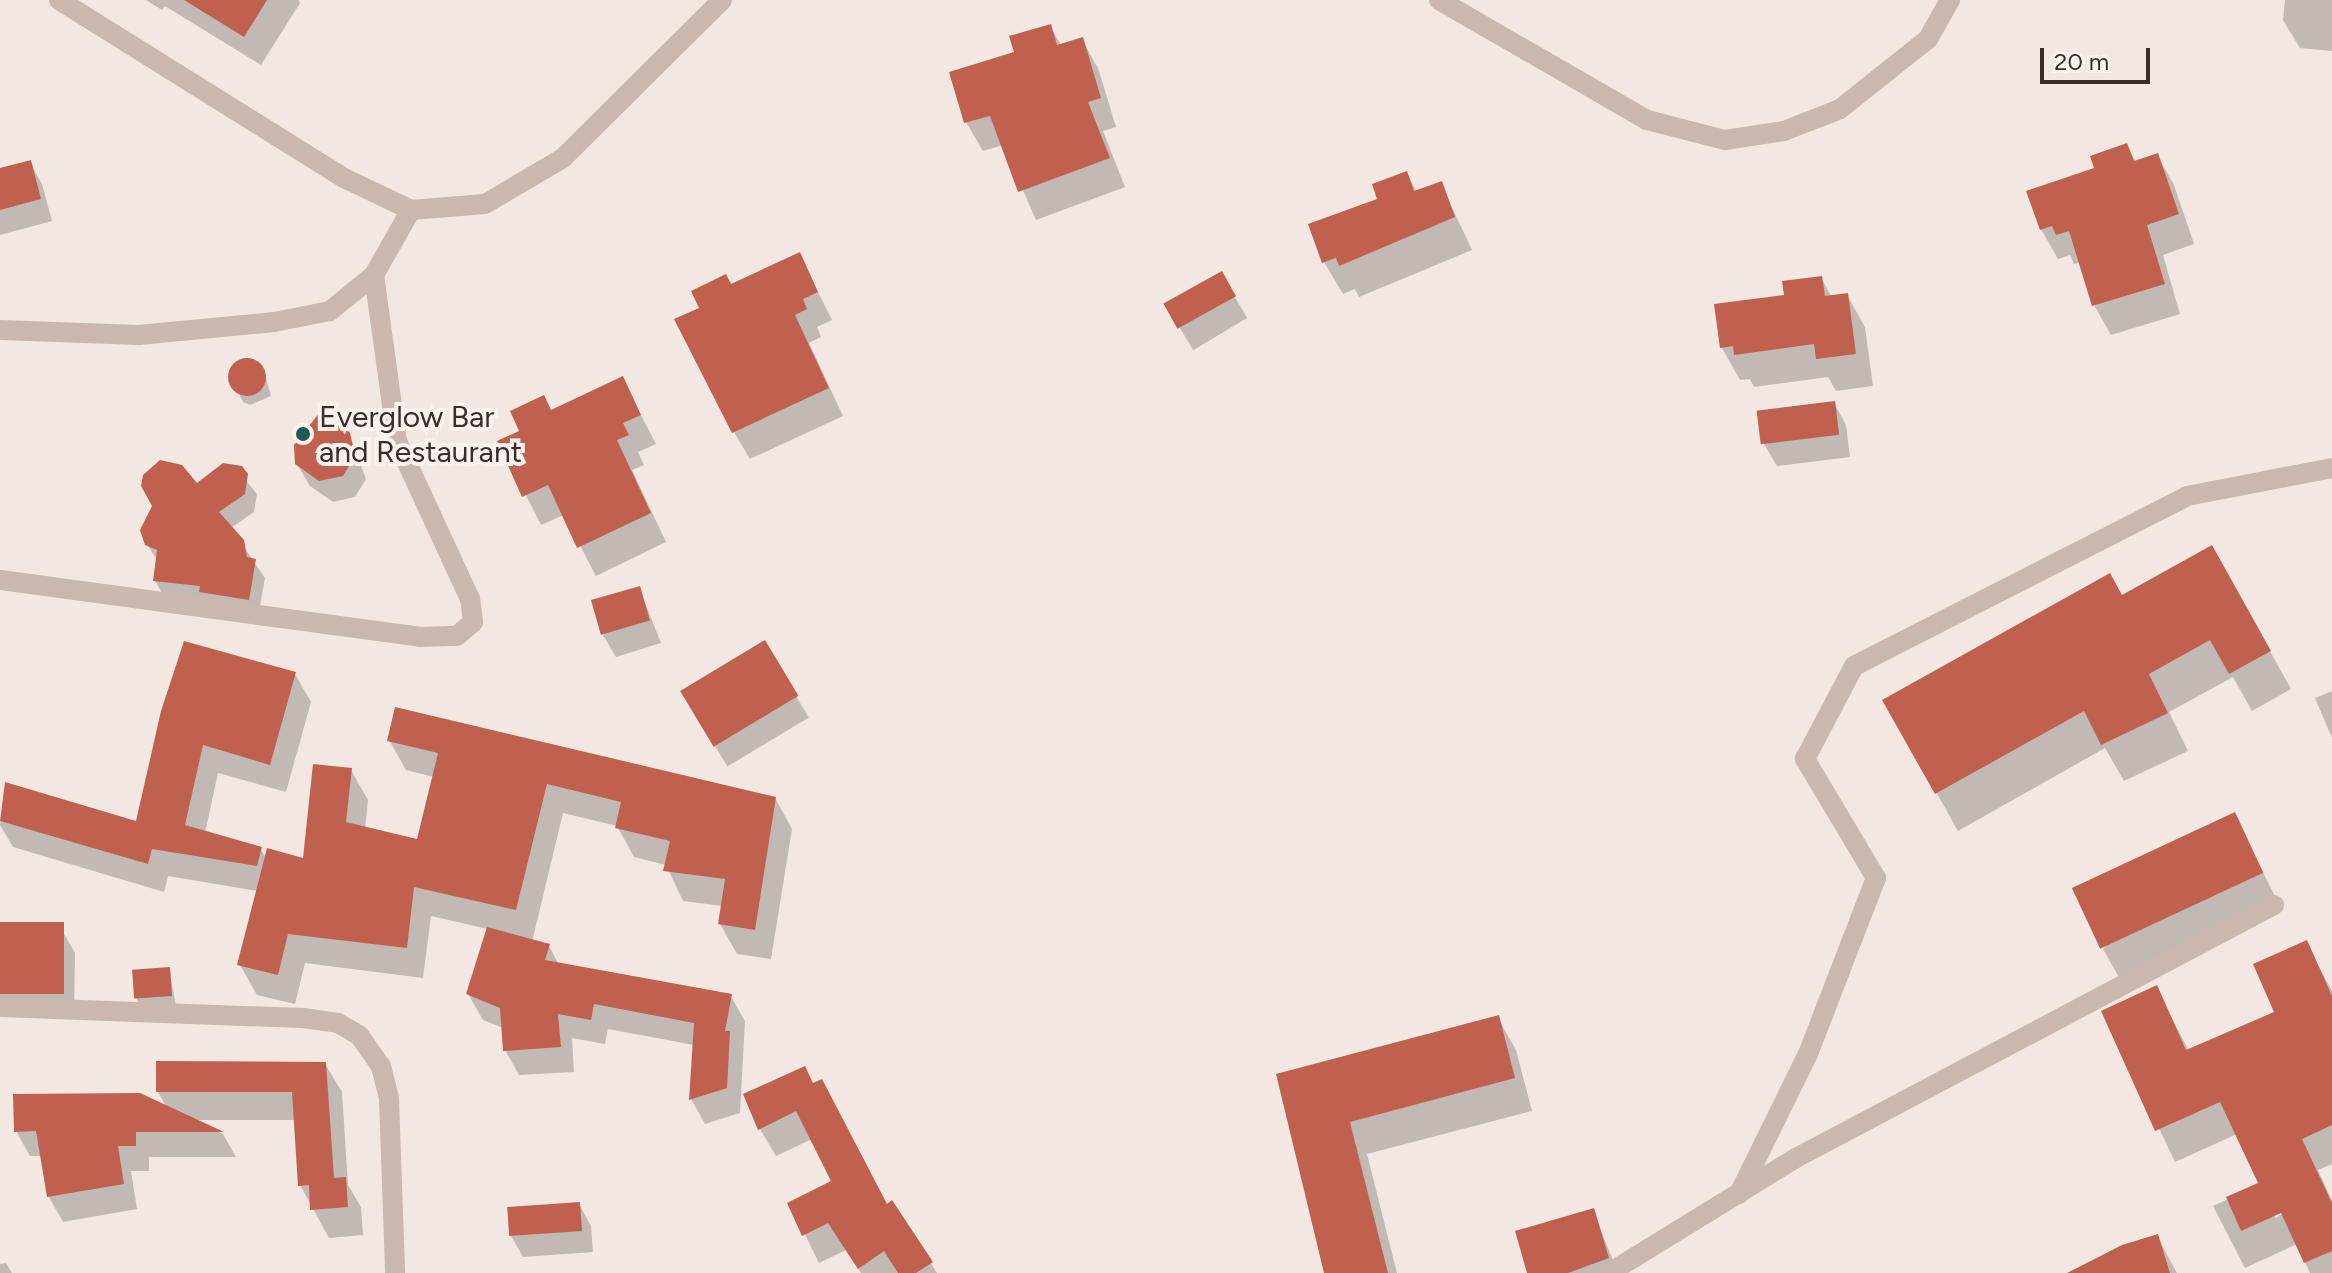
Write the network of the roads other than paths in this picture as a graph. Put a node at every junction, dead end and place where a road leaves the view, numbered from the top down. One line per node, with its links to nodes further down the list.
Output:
1 (59, 0): 5 (street)
2 (722, 0): 5 (street)
3 (1439, 0): 4 (street)
4 (1950, 0)
5 (411, 210): 6 (street)
6 (374, 275): 7 (street); 9 (street)
7 (0, 330)
8 (2332, 468): 12 (street)
9 (0, 580)
10 (2274, 905): 12 (street)
11 (0, 1007): 13 (street)
12 (1739, 1194): 14 (street)
13 (395, 1273)
14 (1609, 1273)

